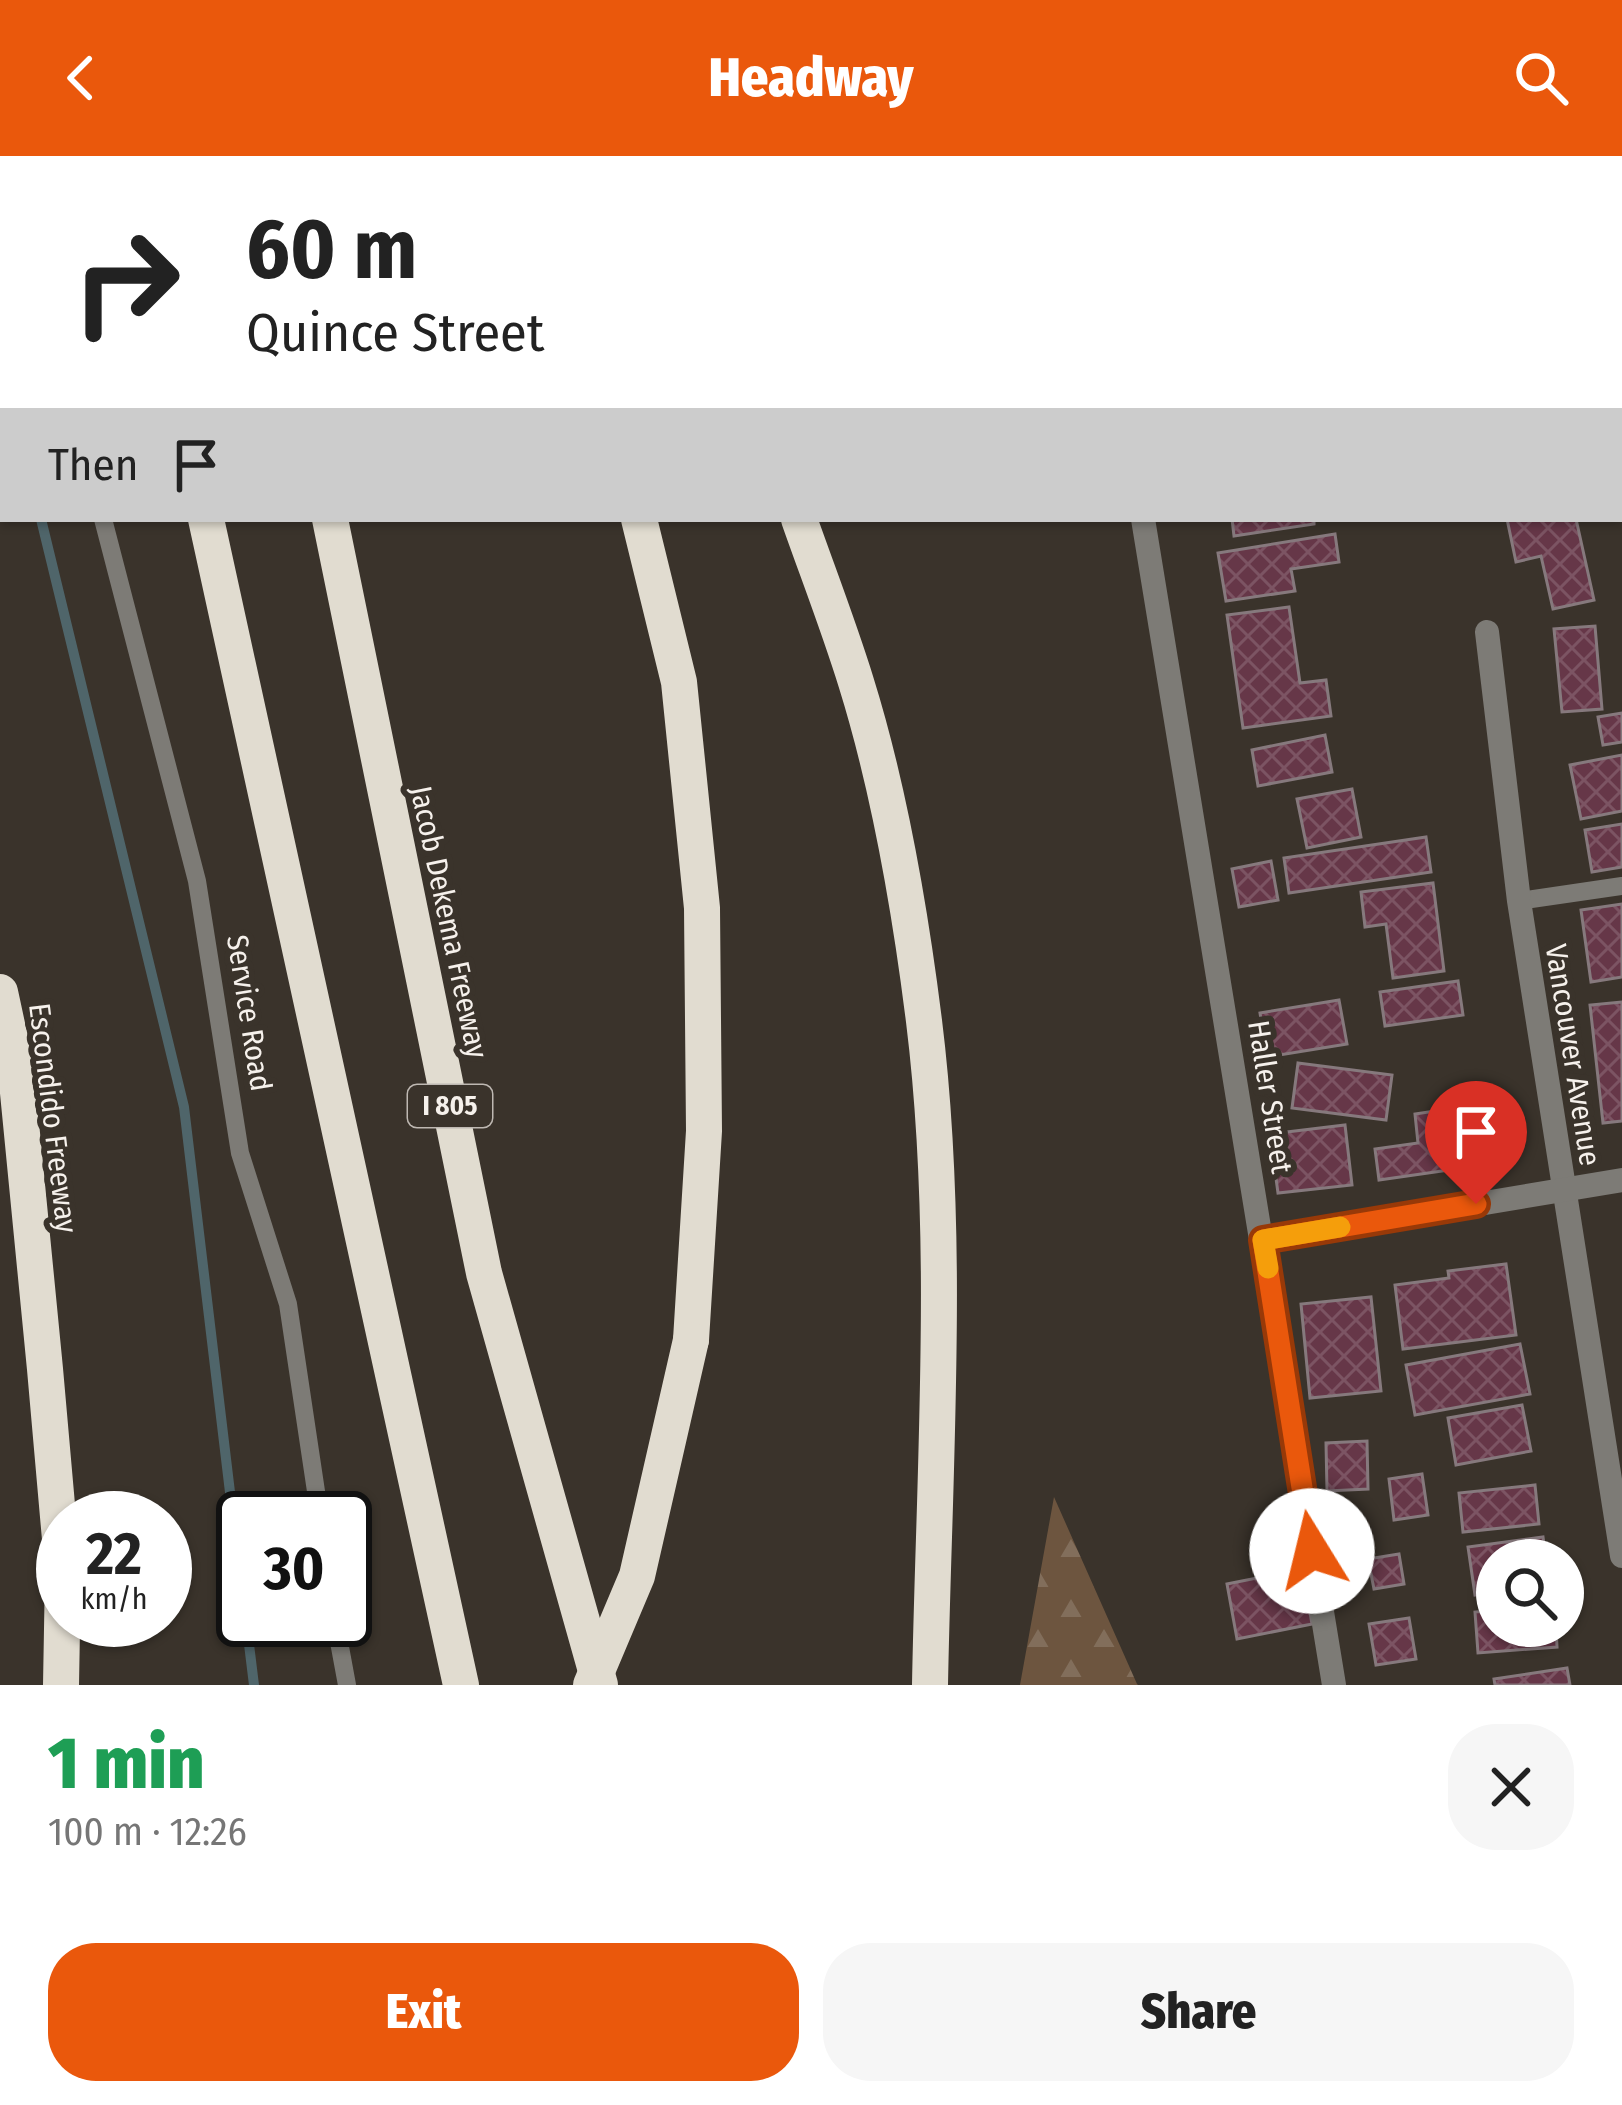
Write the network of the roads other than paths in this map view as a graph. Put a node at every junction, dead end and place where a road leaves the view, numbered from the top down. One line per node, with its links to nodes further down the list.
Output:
1 (104, 522): 14 (lane, Service Road)
2 (207, 522): 19 (highway)
3 (330, 522): 20 (highway, Jacob Dekema Freeway / I 805)
4 (640, 522): 20 (highway, bridge)
5 (801, 522): 21 (highway)
6 (1143, 522): 13 (street, Haller Street)
7 (1487, 632): 9 (street, Vancouver Avenue)
8 (1622, 886): 9 (lane)
9 (1519, 901): 12 (street, Vancouver Avenue)
10 (0, 992): 17 (highway, Escondido Freeway)
11 (1622, 1180): 12 (street)
12 (1563, 1190): 13 (street); 15 (street, Vancouver Avenue)
13 (1263, 1240): 22 (street, Haller Street)
14 (316, 1491)
15 (1622, 1556)
16 (340, 1647): 18 (lane)
17 (61, 1685)
18 (347, 1685)
19 (461, 1685)
20 (595, 1685)
21 (930, 1685)
22 (1334, 1685)

